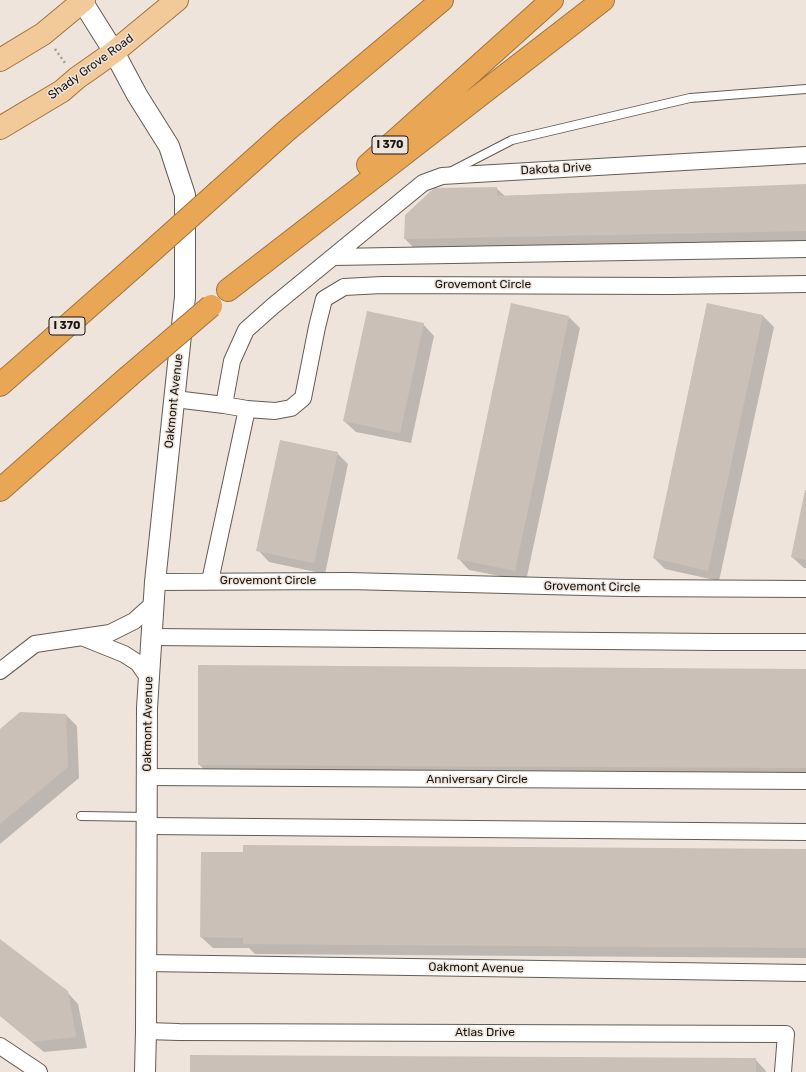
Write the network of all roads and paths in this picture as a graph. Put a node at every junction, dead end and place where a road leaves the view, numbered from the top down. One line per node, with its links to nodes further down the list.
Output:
1 (83, 0): 6 (main road); 7 (street, Oakmont Avenue)
2 (177, 0): 7 (main road, Shady Grove Road)
3 (442, 0): 18 (highway, I 370, bridge)
4 (552, 0): 17 (highway, I 370)
5 (603, 0): 17 (highway)
6 (44, 34): 8 (main road); 9 (path)
7 (114, 52): 9 (main road, Shady Grove Road); 19 (street, Oakmont Avenue)
8 (0, 60)
9 (77, 78): 11 (main road, Shady Grove Road)
10 (806, 89): 13 (lane)
11 (0, 128)
12 (806, 155): 13 (street, Dakota Drive)
13 (442, 176): 15 (street, Dakota Drive)
14 (806, 249): 15 (street)
15 (333, 257): 20 (street, Dakota Drive)
16 (806, 284): 21 (street, Grovemont Circle)
17 (228, 290): 22 (highway, I 370, bridge)
18 (0, 385)
19 (175, 399): 20 (street, Grovemont Circle); 24 (street, Oakmont Avenue)
20 (224, 405): 21 (street, Grovemont Circle)
21 (247, 409): 23 (street, Grovemont Circle)
22 (0, 490)
23 (210, 581): 24 (street, Grovemont Circle); 25 (street, Grovemont Circle)
24 (155, 582): 26 (street, Oakmont Avenue)
25 (806, 589)
26 (153, 604): 27 (street, Oakmont Avenue); 28 (street)
27 (151, 637): 29 (street); 31 (street, Oakmont Avenue)
28 (82, 638): 30 (street); 31 (street)
29 (806, 642)
30 (0, 671)
31 (149, 679): 32 (street, Oakmont Avenue)
32 (147, 777): 33 (street, Anniversary Circle); 35 (street, Oakmont Avenue)
33 (806, 782)
34 (81, 816): 35 (lane)
35 (147, 822): 36 (street); 37 (street, Oakmont Avenue)
36 (806, 832)
37 (146, 964): 38 (street, Oakmont Avenue); 39 (street, Oakmont Avenue)
38 (806, 973)
39 (146, 1031): 42 (street, Oakmont Avenue); 43 (street, Atlas Drive)
40 (0, 1046): 41 (street)
41 (39, 1072)
42 (144, 1072)
43 (783, 1072)

